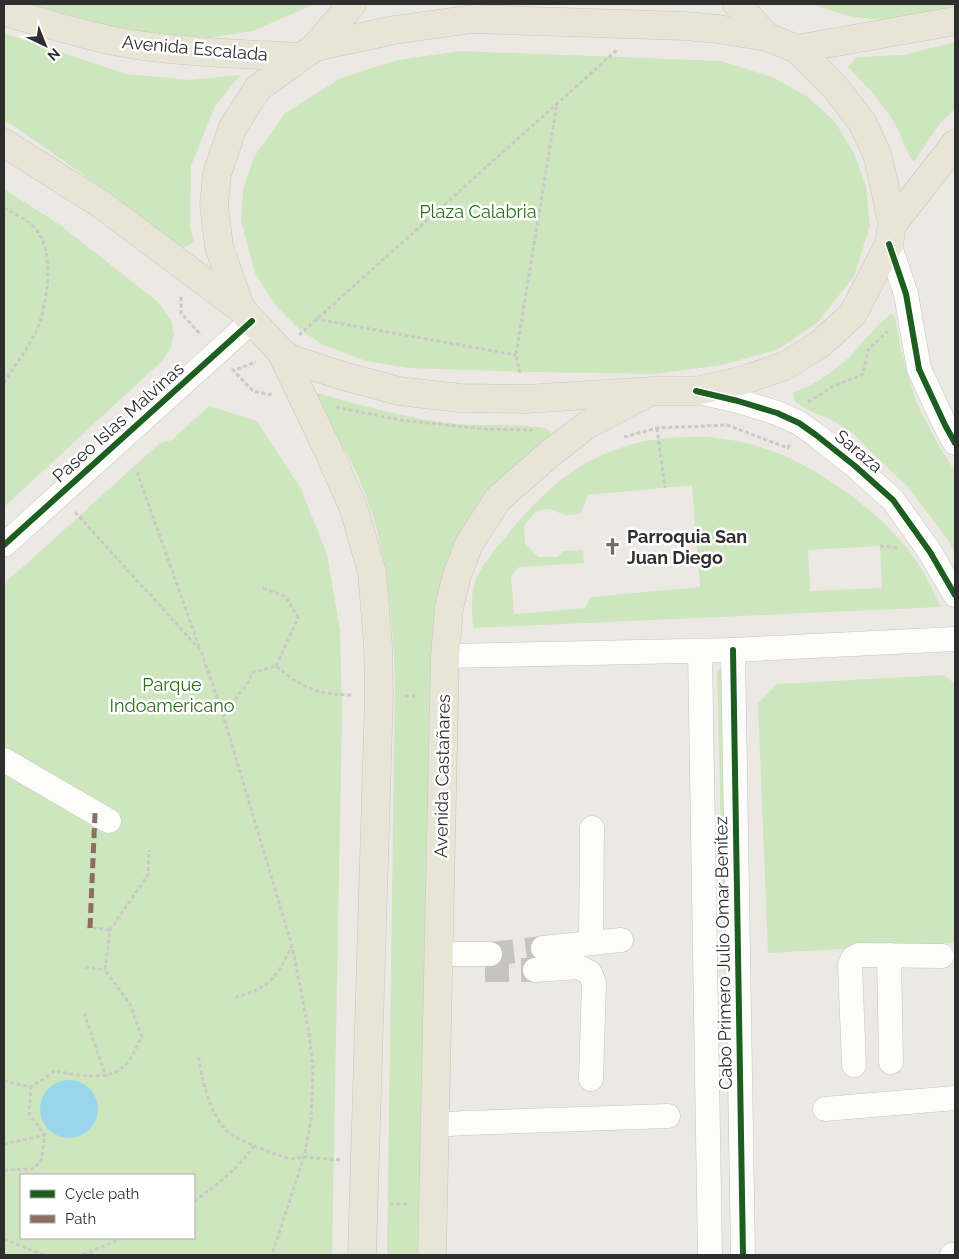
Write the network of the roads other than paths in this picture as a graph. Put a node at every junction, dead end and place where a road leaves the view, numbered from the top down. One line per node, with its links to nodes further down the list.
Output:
1 (352, 4): 7 (main road)
2 (737, 4): 5 (main road)
3 (4, 12): 7 (main road, Avenida Escalada)
4 (955, 21): 6 (main road)
5 (767, 37): 6 (main road); 7 (main road)
6 (797, 49): 10 (main road)
7 (307, 52): 11 (main road)
8 (4, 143): 11 (main road)
9 (955, 144): 10 (main road)
10 (890, 235): 13 (main road); 15 (street)
11 (247, 315): 12 (main road); 16 (street, Paseo Islas Malvinas)
12 (281, 352): 14 (main road); 40 (main road)
13 (696, 390): 14 (main road); 17 (street, Saraza)
14 (653, 391): 21 (main road, Avenida Castañares)
15 (955, 443)
16 (4, 545)
17 (955, 595)
18 (955, 639): 19 (street)
19 (733, 650): 20 (street); 43 (street, Cabo Primero Julio Omar Benítez)
20 (700, 651): 21 (street); 42 (street, Cabo Primero Julio Omar Benítez)
21 (445, 656): 30 (main road, Avenida Castañares)
22 (4, 760): 23 (street)
23 (109, 821)
24 (592, 828): 26 (street)
25 (621, 940): 26 (street)
26 (591, 943): 27 (street)
27 (543, 948)
28 (889, 955): 29 (street); 33 (street); 34 (street)
29 (942, 956)
30 (438, 961): 31 (street); 39 (main road, Avenida Castañares)
31 (488, 962)
32 (535, 970): 35 (street)
33 (891, 1062)
34 (854, 1065)
35 (591, 1079)
36 (955, 1098): 37 (street)
37 (825, 1109)
38 (668, 1116): 39 (street)
39 (434, 1125): 41 (main road, Avenida Castañares)
40 (362, 1255)
41 (432, 1255)
42 (710, 1255)
43 (743, 1255)

